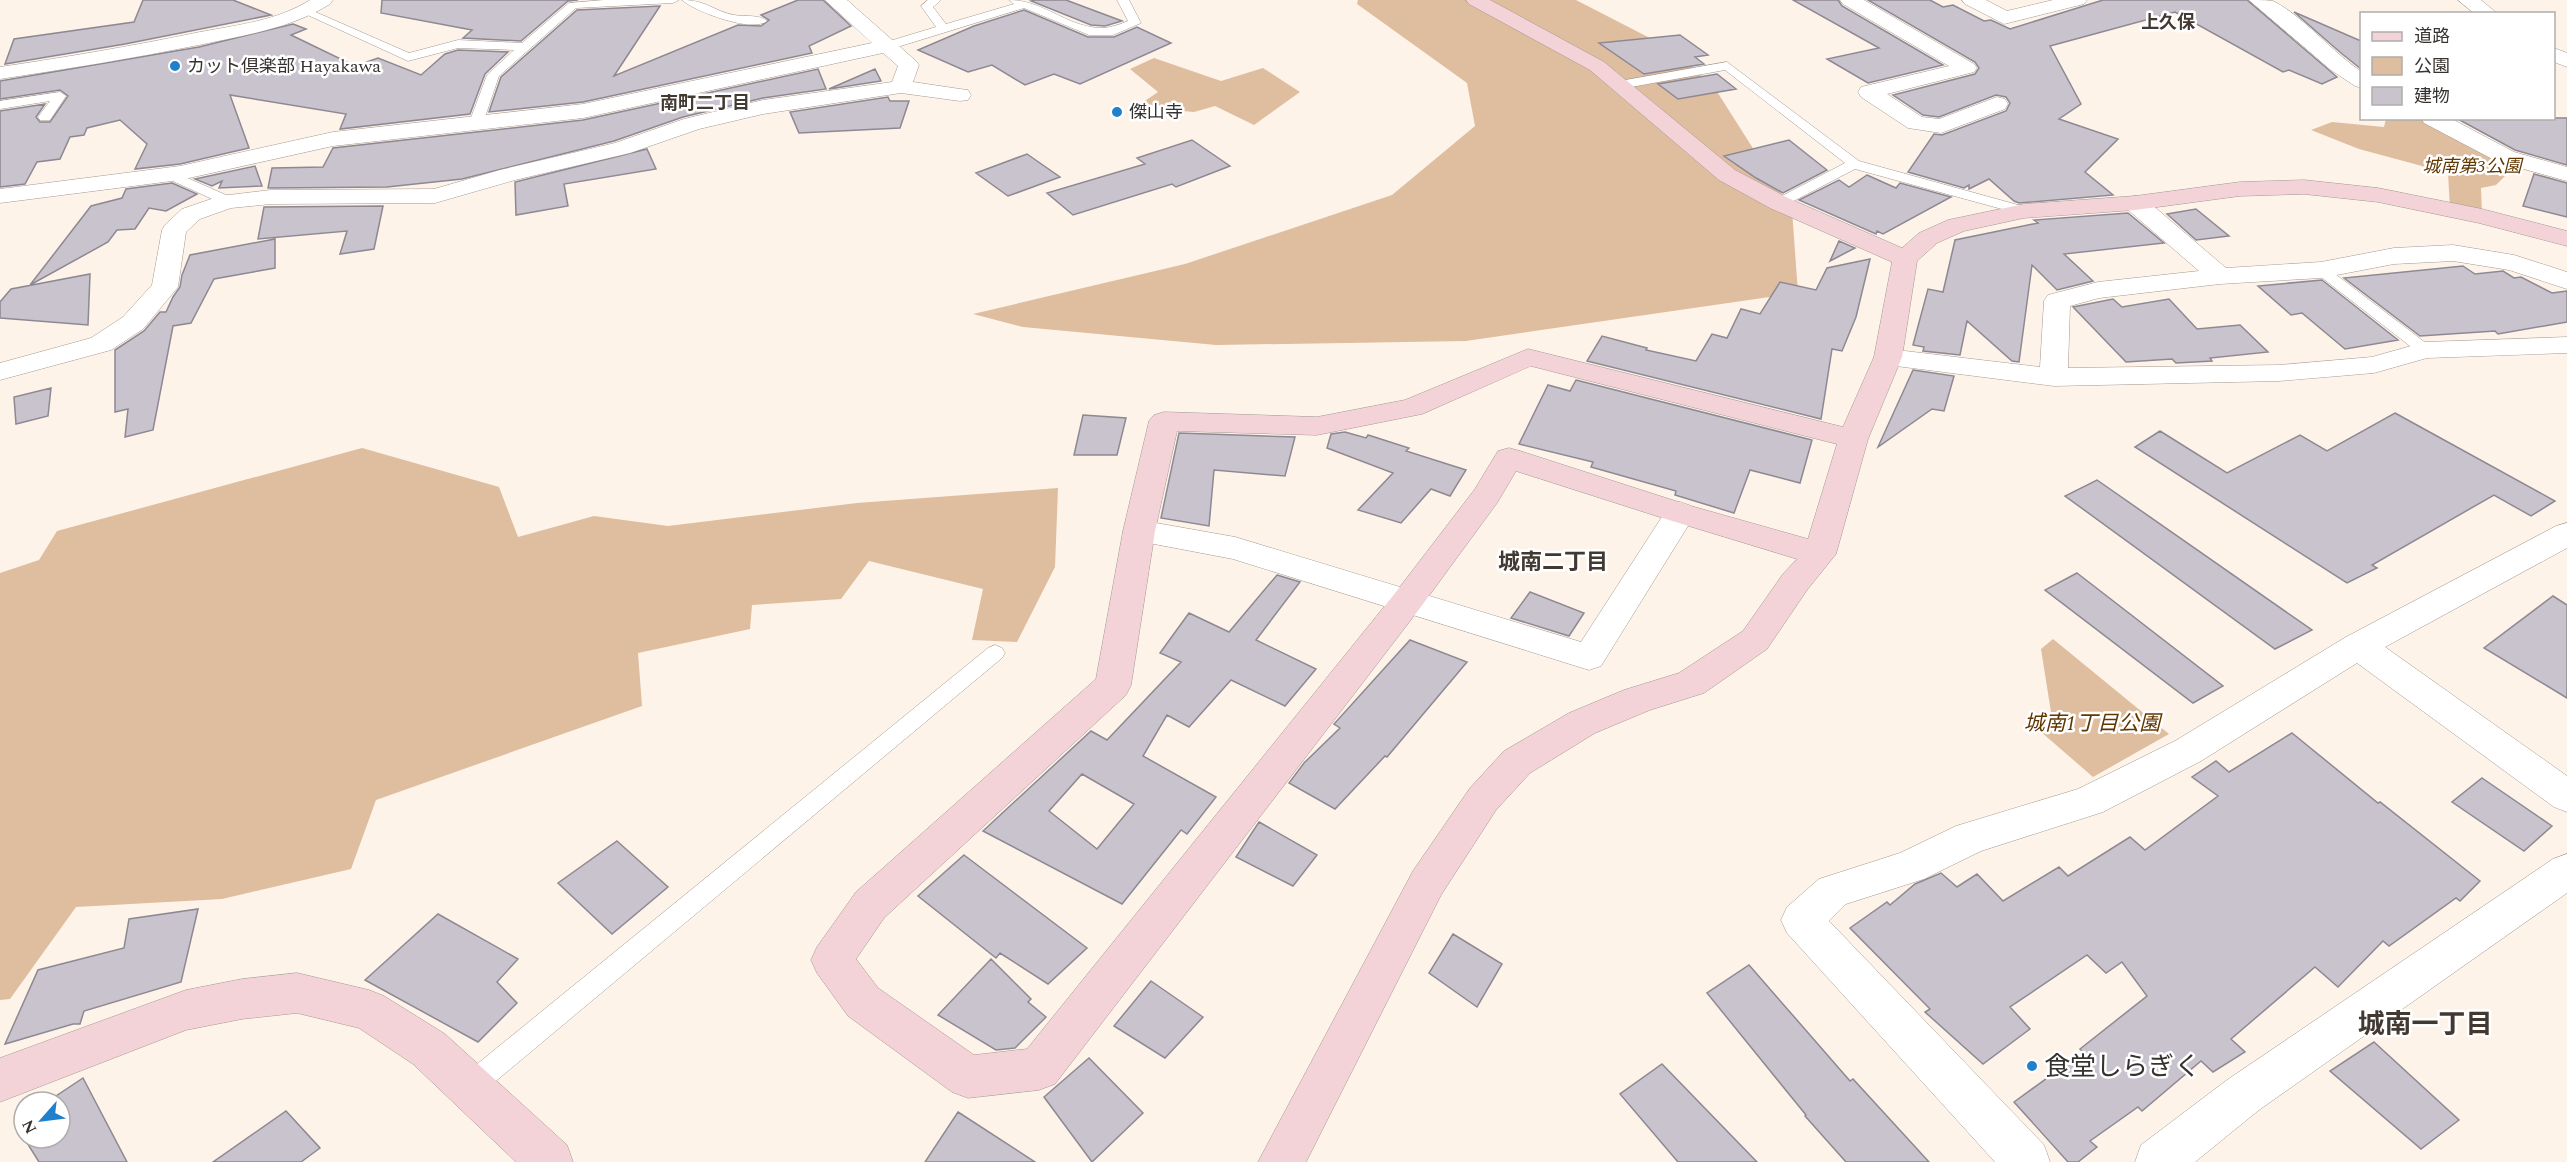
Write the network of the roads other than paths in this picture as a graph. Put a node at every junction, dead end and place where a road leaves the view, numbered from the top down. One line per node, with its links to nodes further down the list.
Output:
1 (673, 0): 18 (lane)
2 (688, 0): 15 (lane)
3 (835, 0): 17 (street)
4 (935, 0): 16 (lane)
5 (1123, 0): 12 (lane)
6 (1476, 0): 21 (street)
7 (1850, 0): 24 (street)
8 (1972, 0): 9 (street)
9 (2077, 0)
10 (2259, 0): 20 (street)
11 (2468, 0): 14 (street)
12 (1020, 2): 16 (lane)
13 (315, 6): 18 (lane); 19 (street)
14 (2486, 12)
15 (761, 21)
16 (943, 29): 17 (lane)
17 (887, 46): 22 (street); 28 (street)
18 (524, 47): 28 (lane)
19 (0, 73)
20 (2360, 81)
21 (1620, 85): 29 (lane); 34 (street)
22 (901, 87): 23 (street); 33 (street)
23 (960, 95)
24 (1997, 104)
25 (0, 105): 26 (lane)
26 (45, 117)
27 (2436, 120): 31 (street)
28 (476, 123): 30 (street)
29 (1854, 164): 34 (lane); 36 (lane)
30 (169, 174): 32 (street); 33 (lane)
31 (2567, 174)
32 (0, 196)
33 (228, 201): 45 (street)
34 (1779, 203): 38 (street)
35 (2134, 203): 36 (street); 37 (street); 40 (street)
36 (2024, 211): 38 (street)
37 (2567, 239)
38 (1905, 259): 44 (street)
39 (2321, 270): 40 (street); 41 (street); 43 (lane)
40 (2220, 276): 46 (street)
41 (2567, 281)
42 (2567, 345): 43 (street)
43 (2425, 350): 46 (street)
44 (1888, 357): 46 (street); 47 (street)
45 (0, 372)
46 (2054, 377)
47 (1853, 440): 49 (street); 51 (street)
48 (1680, 513): 51 (street); 52 (street); 52 (street)
49 (1139, 531): 52 (street); 52 (street)
50 (2567, 534): 53 (street)
51 (1820, 554): 60 (street)
52 (1408, 600)
53 (2358, 646): 55 (street); 61 (street)
54 (995, 653): 58 (lane)
55 (2567, 796)
56 (2567, 871): 62 (street)
57 (0, 1080): 58 (street)
58 (469, 1087): 59 (street)
59 (550, 1162)
60 (1281, 1162)
61 (2027, 1162)
62 (2158, 1162)

